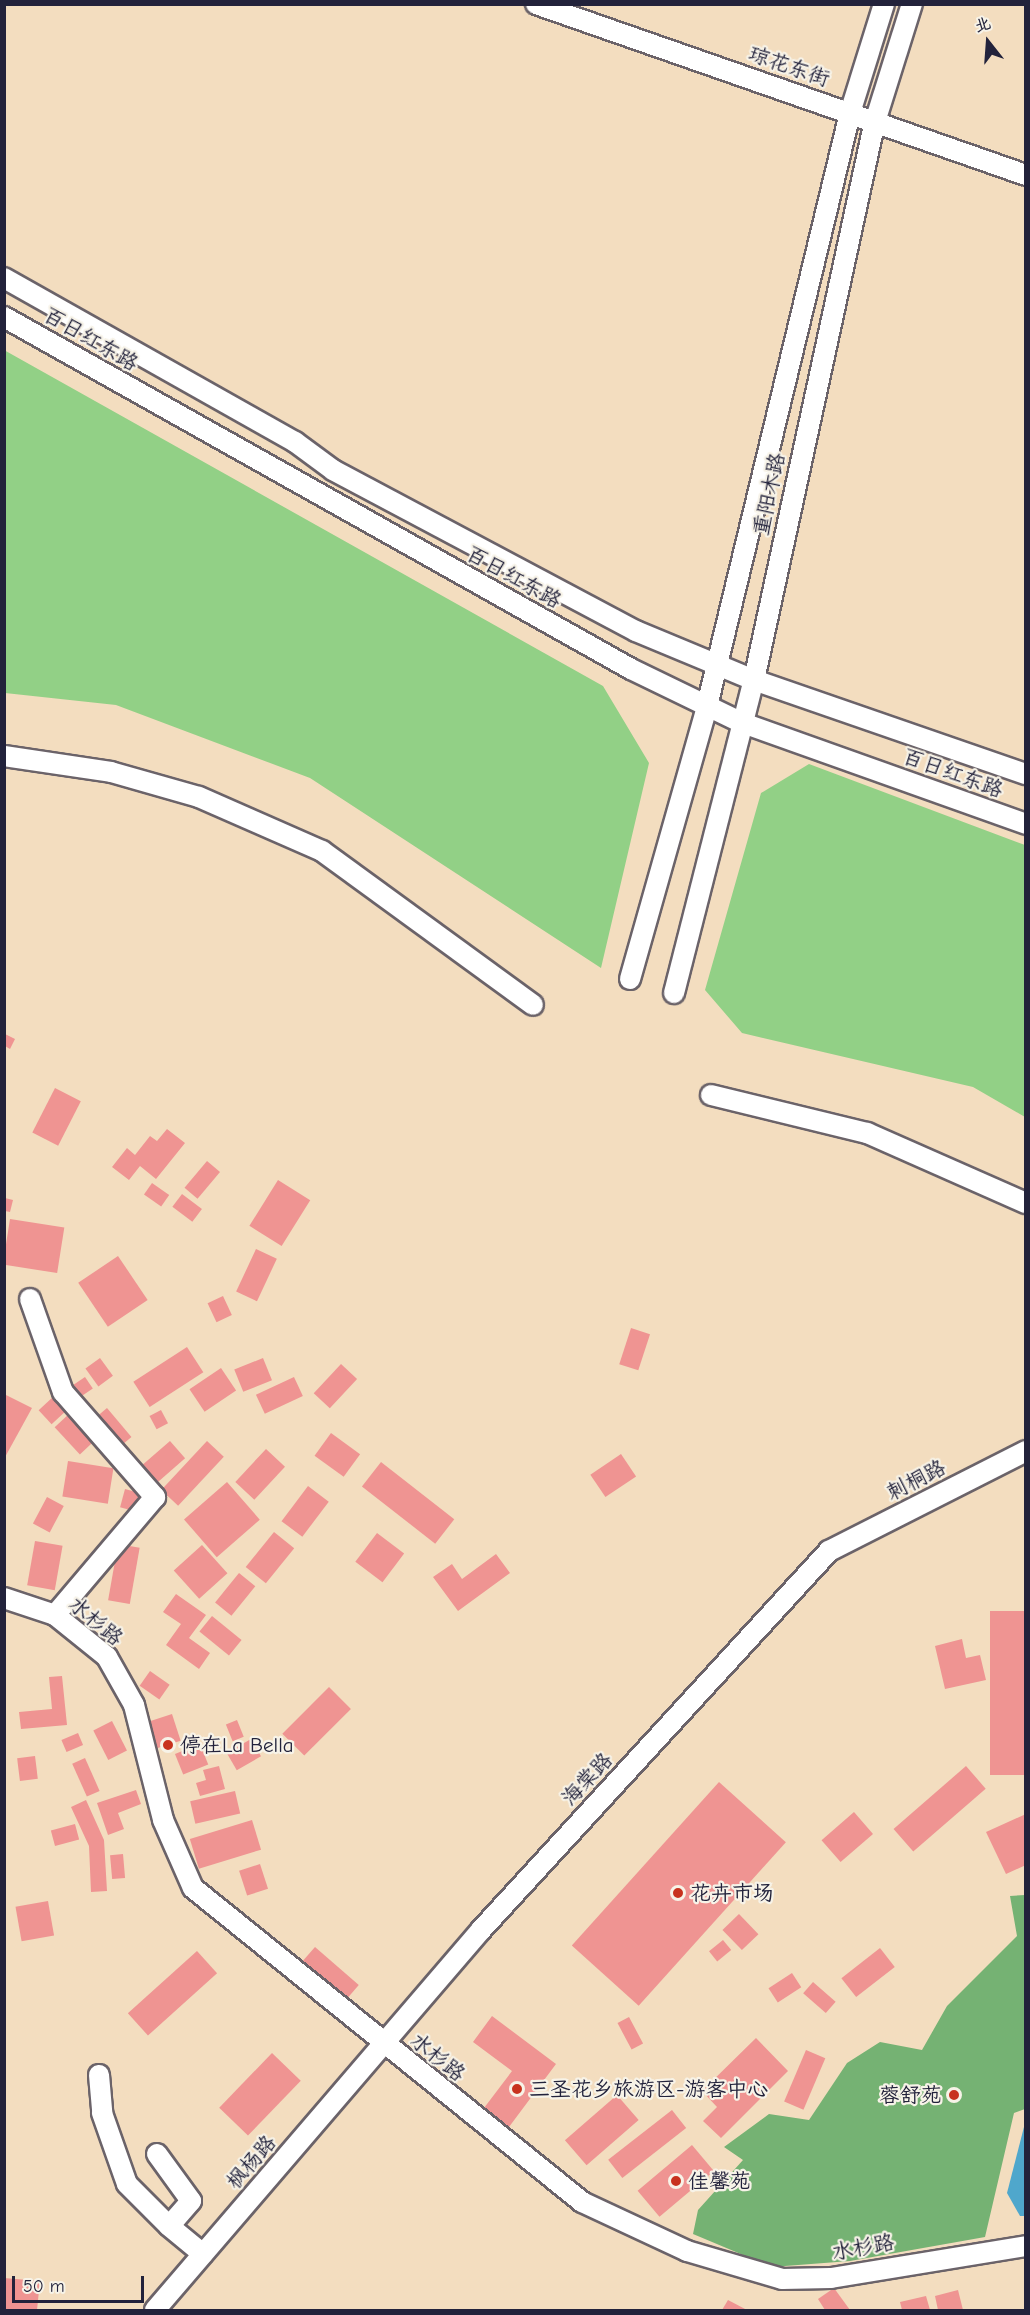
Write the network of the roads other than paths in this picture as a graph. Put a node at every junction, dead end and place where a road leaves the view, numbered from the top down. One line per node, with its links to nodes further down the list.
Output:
1 (536, 4): 4 (street, 琼花东街)
2 (884, 4): 4 (street, 重阳木路)
3 (912, 4): 5 (street, 重阳木路)
4 (850, 112): 5 (street, 琼花东街); 9 (street, 重阳木路)
5 (874, 125): 6 (street, 琼花东街); 10 (street, 重阳木路)
6 (1026, 175)
7 (4, 278): 9 (street, 百日红东路)
8 (4, 317): 11 (street, 百日红东路)
9 (717, 665): 10 (street, 百日红东路); 11 (street, 重阳木路)
10 (754, 680): 12 (street, 重阳木路); 14 (street, 百日红东路)
11 (708, 706): 12 (street, 百日红东路); 16 (street, 重阳木路)
12 (740, 722): 15 (street, 百日红东路); 17 (street, 重阳木路)
13 (4, 756): 18 (street)
14 (1026, 774)
15 (1026, 824)
16 (630, 979)
17 (674, 993)
18 (533, 1005)
19 (711, 1095): 20 (street)
20 (1026, 1203)
21 (30, 1299): 25 (street)
22 (1026, 1451): 23 (street, 刺桐路)
23 (829, 1551): 26 (street, 海棠路)
24 (4, 1598): 25 (street, 水杉路)
25 (55, 1615): 26 (street, 水杉路)
26 (384, 2044): 30 (street, 水杉路); 31 (street, 枫杨路)
27 (99, 2075): 29 (street)
28 (157, 2154): 29 (street)
29 (169, 2226): 31 (street)
30 (1026, 2246)
31 (203, 2254): 32 (street, 枫杨路)
32 (155, 2310)

